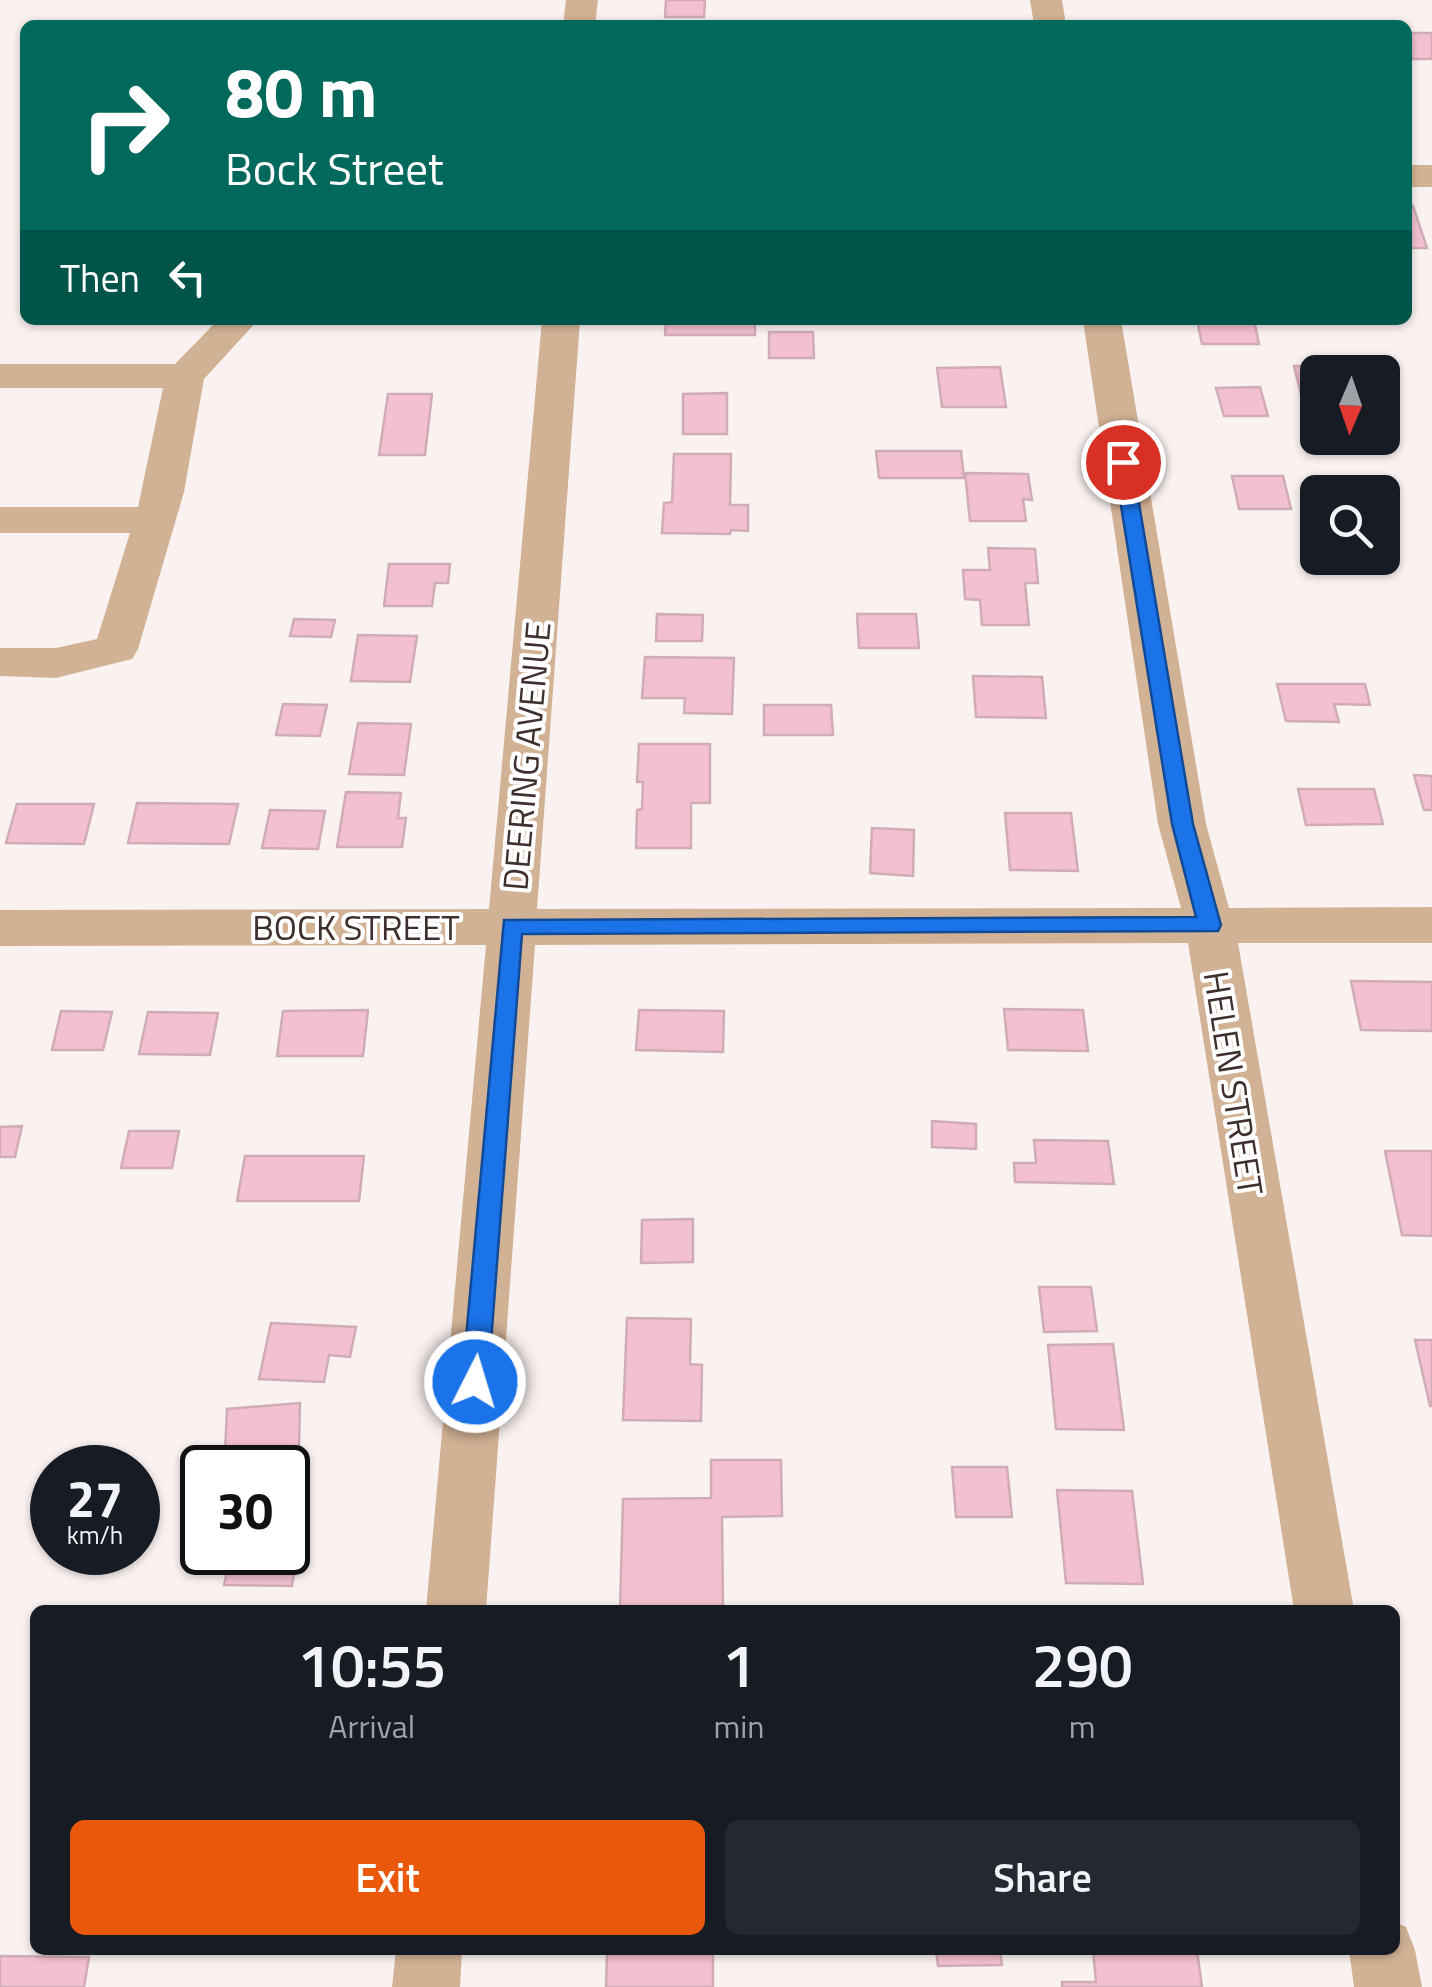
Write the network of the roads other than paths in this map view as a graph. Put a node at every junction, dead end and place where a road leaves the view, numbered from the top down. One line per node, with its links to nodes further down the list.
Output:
1 (235, 325): 5 (street)
2 (562, 325): 12 (street, DEERING AVENUE)
3 (1103, 325): 10 (street, HELEN STREET)
4 (0, 376): 5 (street)
5 (182, 391): 6 (street); 8 (street)
6 (0, 406)
7 (0, 520): 8 (street)
8 (154, 520): 9 (street)
9 (0, 662)
10 (1210, 925): 11 (street, BOCK STREET); 12 (street, BOCK STREET); 15 (street, HELEN STREET)
11 (1432, 925)
12 (512, 926): 13 (street, BOCK STREET); 14 (street, DEERING AVENUE)
13 (0, 928)
14 (456, 1605)
15 (1323, 1605)
16 (429, 1955): 18 (street)
17 (1383, 1955): 19 (street)
18 (426, 1987)
19 (1388, 1987)

